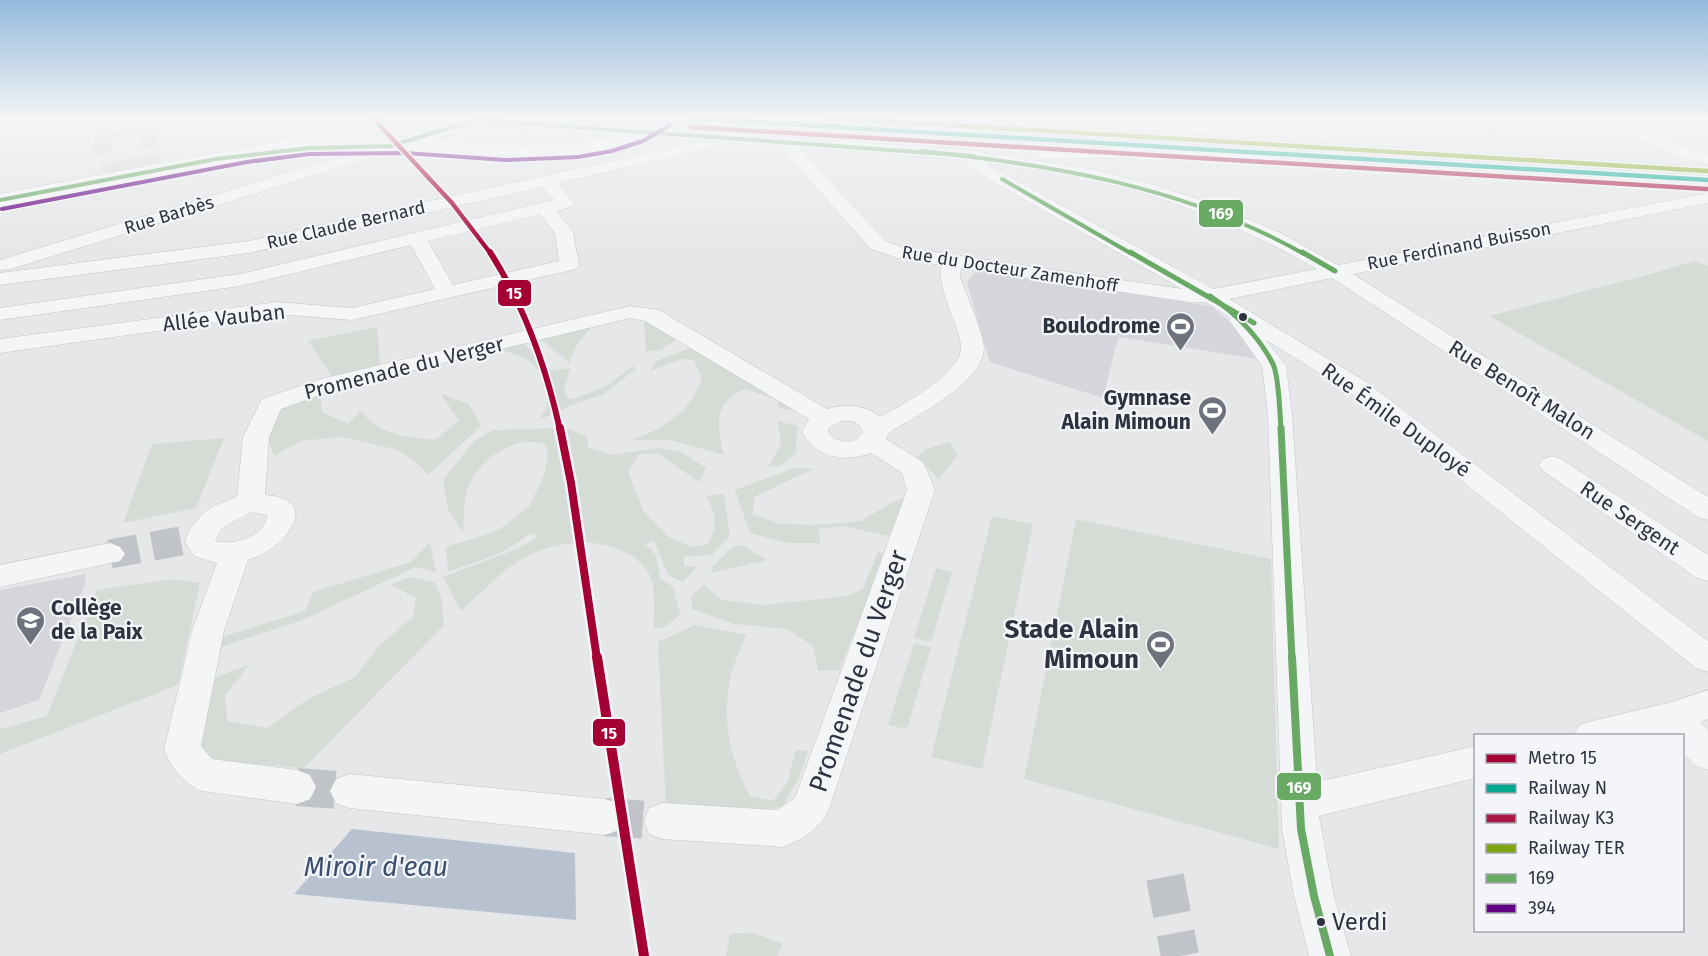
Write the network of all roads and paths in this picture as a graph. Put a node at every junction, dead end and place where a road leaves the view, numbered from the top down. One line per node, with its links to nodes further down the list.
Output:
1 (197, 163): 9 (main road)
2 (338, 163): 13 (street, Rue Barbès)
3 (624, 163): 7 (street, Rue Claude Bernard)
4 (803, 163): 12 (street, Rue du Docteur Zamenhoff)
5 (976, 163): 17 (street, Rue Émile Duployé)
6 (1040, 163): 14 (street, Rue Benoît Malon)
7 (546, 180): 10 (street, Allée Vauban); 15 (street, Rue Claude Bernard)
8 (1708, 198): 14 (street, Rue Ferdinand Buisson)
9 (0, 200)
10 (531, 212): 11 (street, Allée Vauban); 16 (street, Allée Vauban)
11 (417, 238): 16 (street); 18 (street, Allée Vauban)
12 (951, 260): 17 (street, Rue du Docteur Zamenhoff); 22 (street)
13 (0, 267)
14 (1335, 271): 17 (street, Rue Ferdinand Buisson); 25 (street, Rue Benoît Malon)
15 (0, 279)
16 (447, 293): 19 (street, Allée Vauban)
17 (1210, 296): 20 (street, Rue Émile Duployé)
18 (0, 314)
19 (0, 346)
20 (1289, 354): 30 (street, Rue Émile Duployé); 38 (street)
21 (825, 418): 22 (street, Promenade du Verger); 22 (street); 24 (street, Promenade du Verger)
22 (878, 431): 40 (street, Promenade du Verger)
23 (1552, 465): 28 (street, Rue Sergent)
24 (250, 503): 27 (street); 27 (street)
25 (1708, 510)
26 (112, 548): 29 (street)
27 (236, 553): 36 (street)
28 (1708, 570)
29 (5, 575)
30 (1708, 659)
31 (1708, 704): 32 (street)
32 (1672, 717): 33 (street); 34 (street)
33 (1596, 734)
34 (1708, 754)
35 (1474, 762): 38 (street)
36 (297, 787)
37 (350, 791): 39 (street)
38 (1300, 803): 41 (street)
39 (605, 817)
40 (663, 821)
41 (1330, 956)

